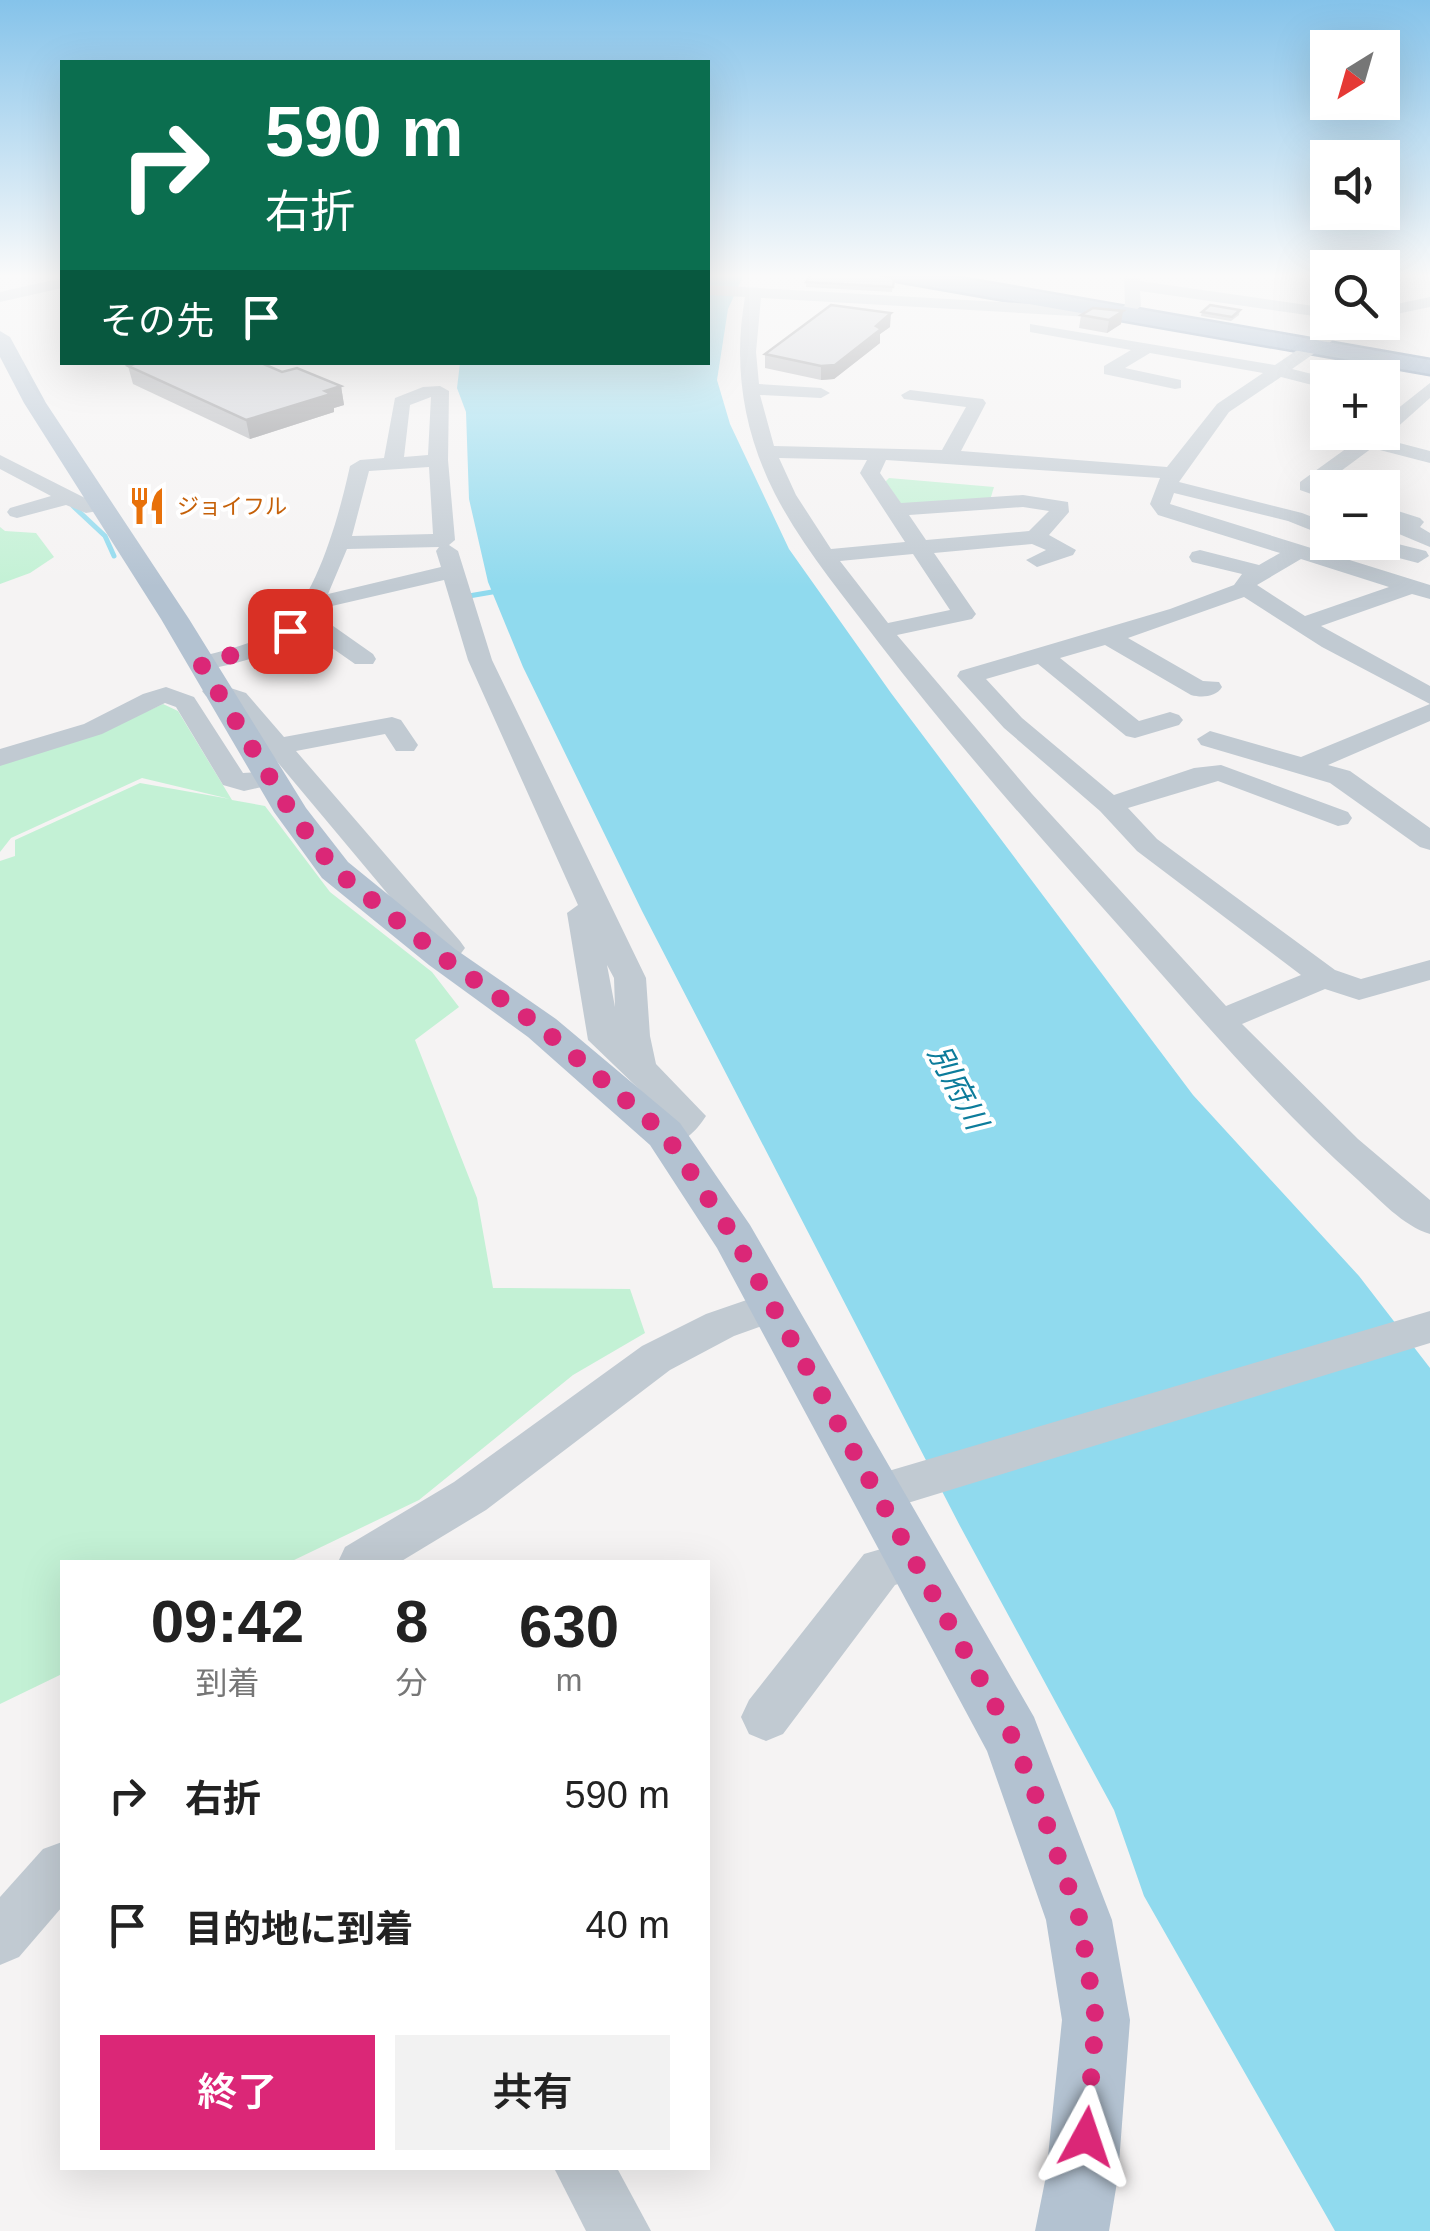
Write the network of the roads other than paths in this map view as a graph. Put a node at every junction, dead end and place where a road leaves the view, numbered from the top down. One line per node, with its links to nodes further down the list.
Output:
1 (22, 378): 26 (main road)
2 (750, 378): 6 (street)
3 (1265, 378): 23 (street)
4 (1430, 388): 8 (street)
5 (910, 395): 10 (street)
6 (751, 396): 7 (street); 15 (street)
7 (817, 399)
8 (1420, 412)
9 (922, 421): 10 (street)
10 (974, 424): 13 (street)
11 (1400, 444): 14 (street)
12 (1357, 450): 21 (street)
13 (948, 456): 18 (street); 20 (street)
14 (1430, 456)
15 (770, 459): 20 (street); 40 (street)
16 (438, 460): 19 (street); 19 (street); 34 (street)
17 (0, 461): 25 (street)
18 (1014, 461): 23 (street); 24 (street)
19 (393, 463): 35 (street)
20 (875, 463): 22 (street); 28 (street)
21 (1329, 470)
22 (908, 476)
23 (1169, 479): 32 (street); 39 (street)
24 (996, 490): 27 (street); 28 (street)
25 (65, 498): 26 (street); 30 (street)
26 (103, 505): 53 (main road)
27 (1061, 506): 29 (street); 33 (street)
28 (895, 510): 37 (street)
29 (1085, 510)
30 (17, 512)
31 (1400, 518): 38 (street)
32 (1310, 523)
33 (1034, 537): 37 (street); 42 (street)
34 (444, 540): 35 (street); 43 (street)
35 (339, 543): 47 (street)
36 (1400, 545): 38 (street)
37 (919, 548): 40 (street); 49 (street)
38 (1426, 548): 44 (street)
39 (1298, 552): 44 (street); 45 (street)
40 (824, 556): 49 (street)
41 (1200, 557): 45 (street)
42 (1037, 560)
43 (453, 571): 47 (street); 72 (street)
44 (1388, 579): 46 (street)
45 (1253, 580): 48 (street); 50 (street)
46 (1421, 589): 48 (street)
47 (314, 622): 52 (street); 53 (street)
48 (1304, 624): 57 (street)
49 (882, 631): 55 (street)
50 (1110, 637): 51 (street); 56 (street)
51 (1042, 656): 54 (street); 59 (street)
52 (364, 659)
53 (201, 664): 63 (main road)
54 (969, 676): 55 (street); 65 (street)
55 (923, 684): 71 (street)
56 (1210, 687)
57 (1430, 696)
58 (1430, 712): 64 (street)
59 (1170, 720)
60 (1210, 739): 64 (street)
61 (405, 745): 63 (street)
62 (0, 758): 63 (street)
63 (274, 762): 73 (main road)
64 (1307, 764): 67 (street)
65 (1110, 805): 66 (street); 70 (street)
66 (1338, 818)
67 (1430, 841)
68 (561, 857): 72 (street)
69 (1430, 970): 70 (street)
70 (1324, 976): 71 (street)
71 (1221, 1020): 74 (street)
72 (640, 1068): 73 (street)
73 (665, 1134): 75 (main road)
74 (1424, 1207)
75 (773, 1306): 77 (main road); 78 (street)
76 (1430, 1327): 77 (street)
77 (890, 1489): 79 (main road)
78 (364, 1560)
79 (912, 1560): 80 (street); 85 (main road)
80 (766, 1717)
81 (60, 1870): 82 (street)
82 (0, 1938)
83 (585, 2170): 84 (street)
84 (620, 2231)
85 (1072, 2231)

